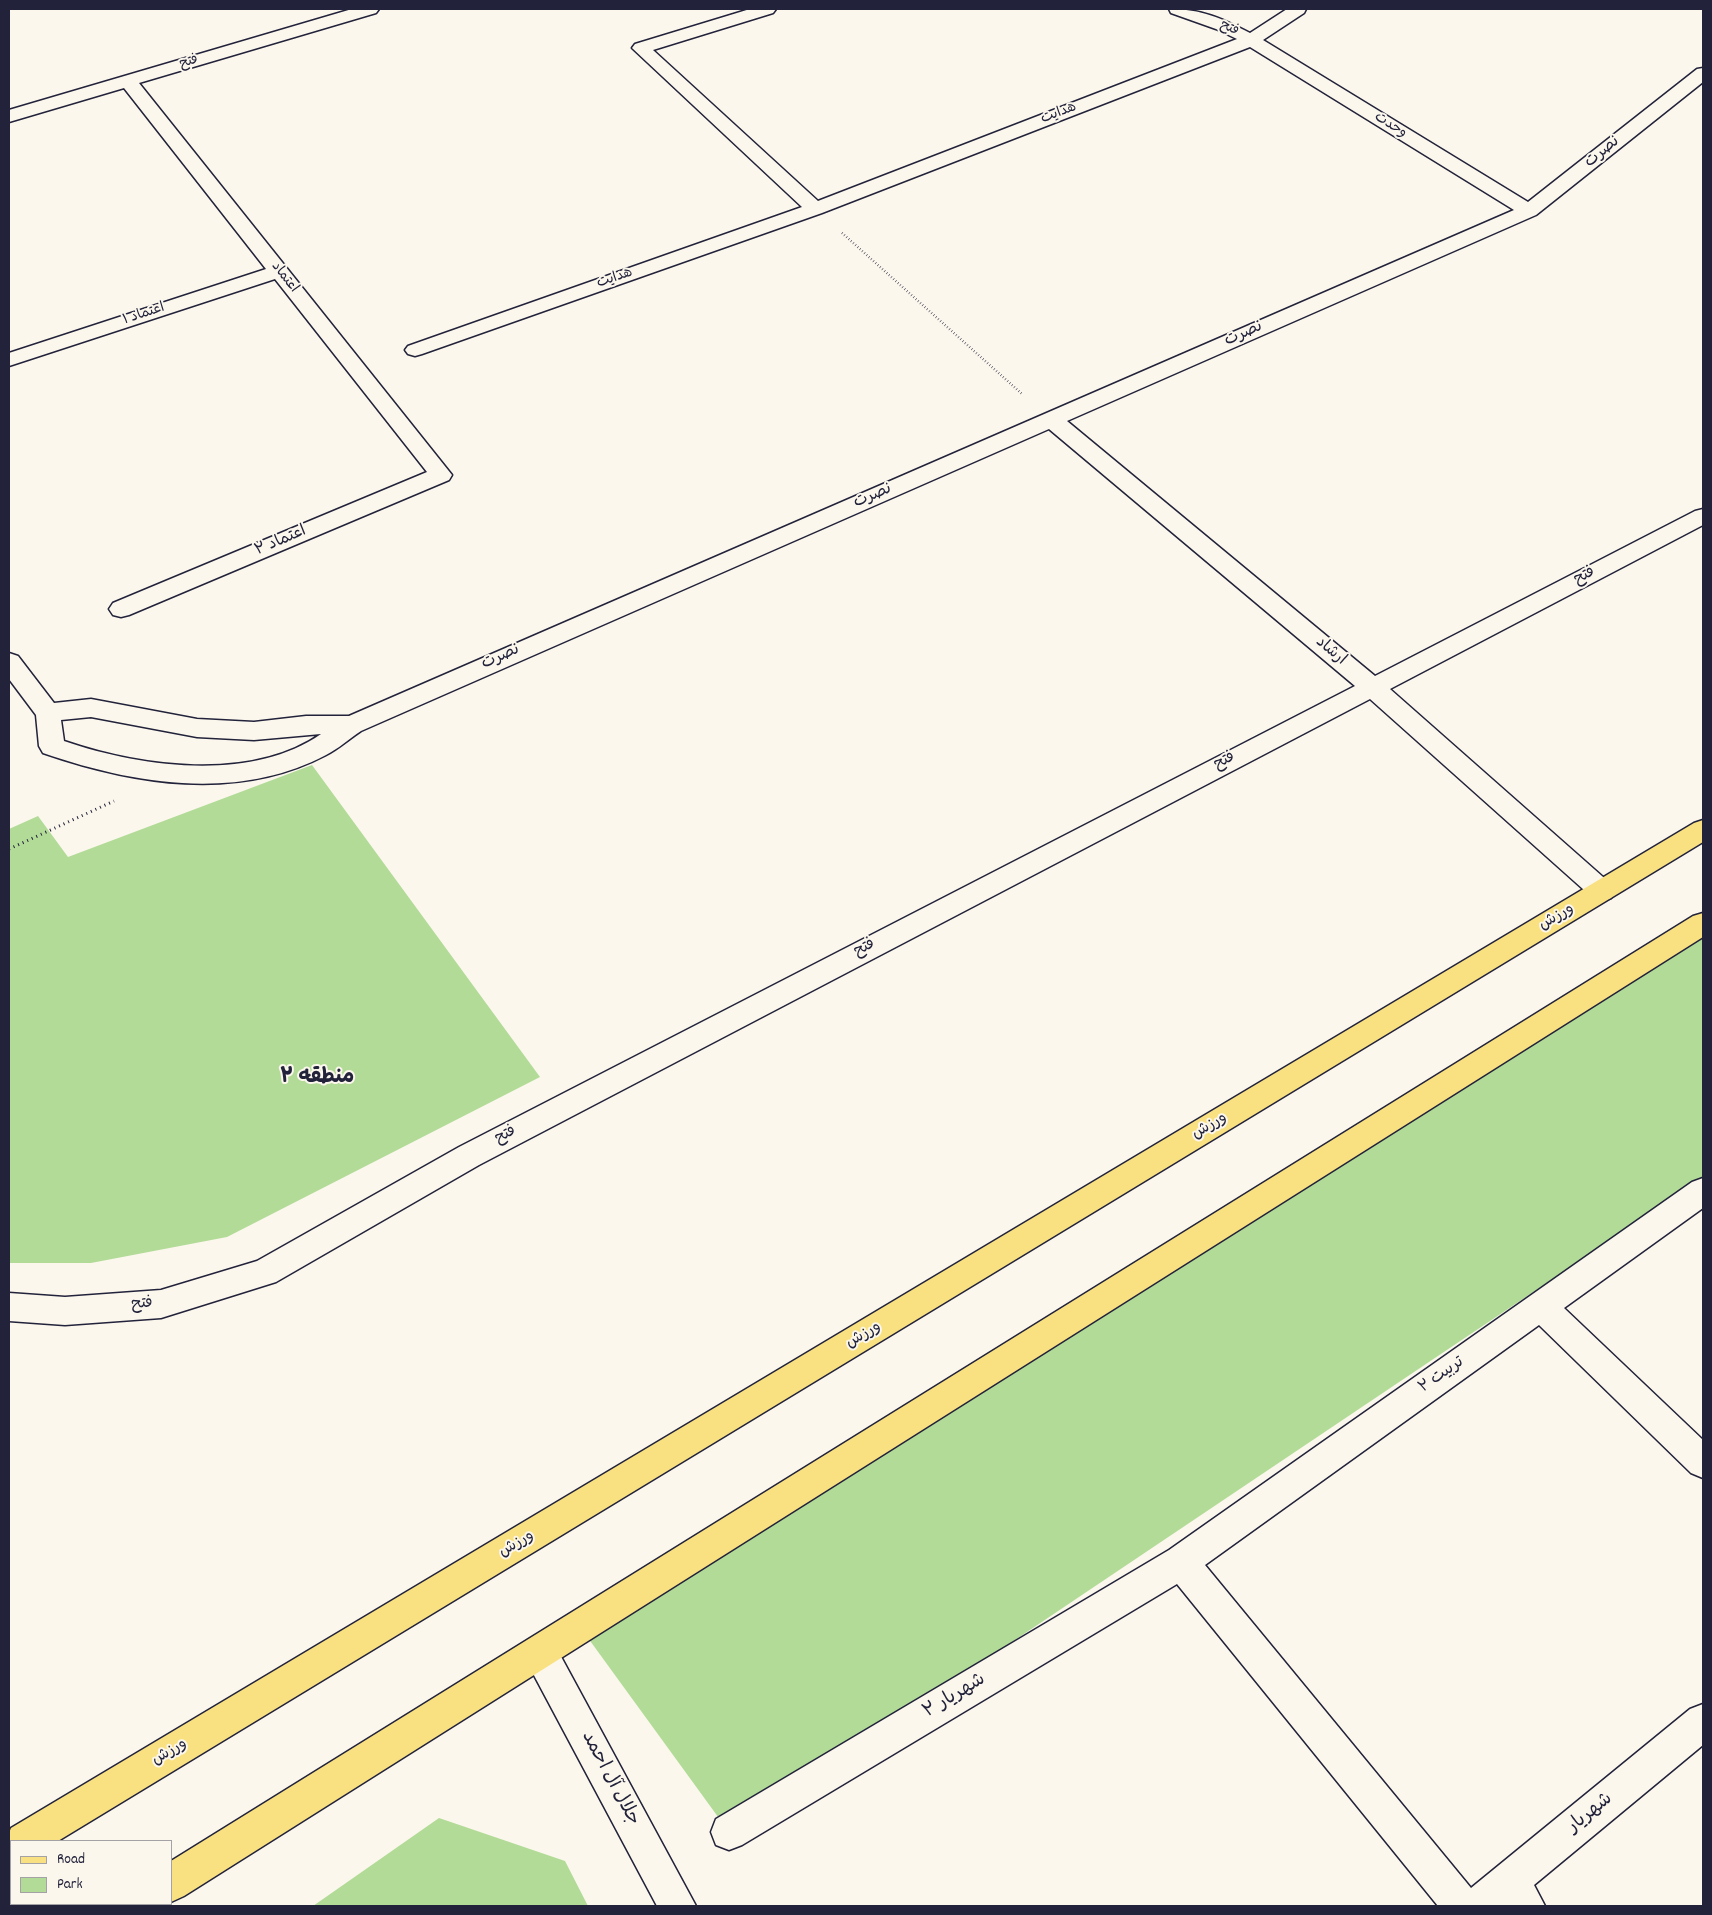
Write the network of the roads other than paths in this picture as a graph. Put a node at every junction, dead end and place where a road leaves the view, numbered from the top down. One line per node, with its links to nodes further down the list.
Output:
1 (370, 9): 7 (street, فتح)
2 (768, 9): 9 (street)
3 (1177, 9): 5 (street, فتح)
4 (1298, 9): 5 (street, هدایت)
5 (1251, 40): 9 (street, هدایت); 10 (street, وحدت)
6 (1703, 73): 10 (street, نصرت)
7 (128, 81): 8 (street, فتح); 11 (street, اعتماد)
8 (9, 116)
9 (815, 209): 12 (street, هدایت)
10 (1530, 211): 14 (street, نصرت)
11 (279, 271): 13 (street, اعتماد ۱); 15 (street, اعتماد)
12 (415, 350)
13 (9, 360)
14 (1051, 420): 19 (street, ارشاد); 21 (street, نصرت)
15 (441, 475): 17 (street, اعتماد ۲)
16 (1703, 516): 19 (street, فتح)
17 (121, 609)
18 (9, 662): 20 (street)
19 (1371, 686): 23 (street, ارشاد); 27 (street, فتح)
20 (48, 713): 21 (street, نصرت); 21 (street)
21 (352, 725)
22 (1703, 830): 23 (main road, ورزش)
23 (1602, 891): 33 (main road, ورزش)
24 (1703, 924): 30 (main road)
25 (1703, 1191): 26 (street, تربیت ۲)
26 (1540, 1306): 28 (street); 29 (street, تربیت ۲)
27 (9, 1307)
28 (1703, 1462)
29 (1181, 1562): 32 (street, شهریار ۲); 37 (street)
30 (540, 1652): 34 (main road); 36 (street, جلال آل احمد)
31 (1703, 1722): 35 (street, شهریار)
32 (730, 1832)
33 (26, 1840)
34 (172, 1882)
35 (1517, 1894): 38 (street, شهریار)
36 (678, 1906)
37 (1462, 1906)
38 (1479, 1906)

